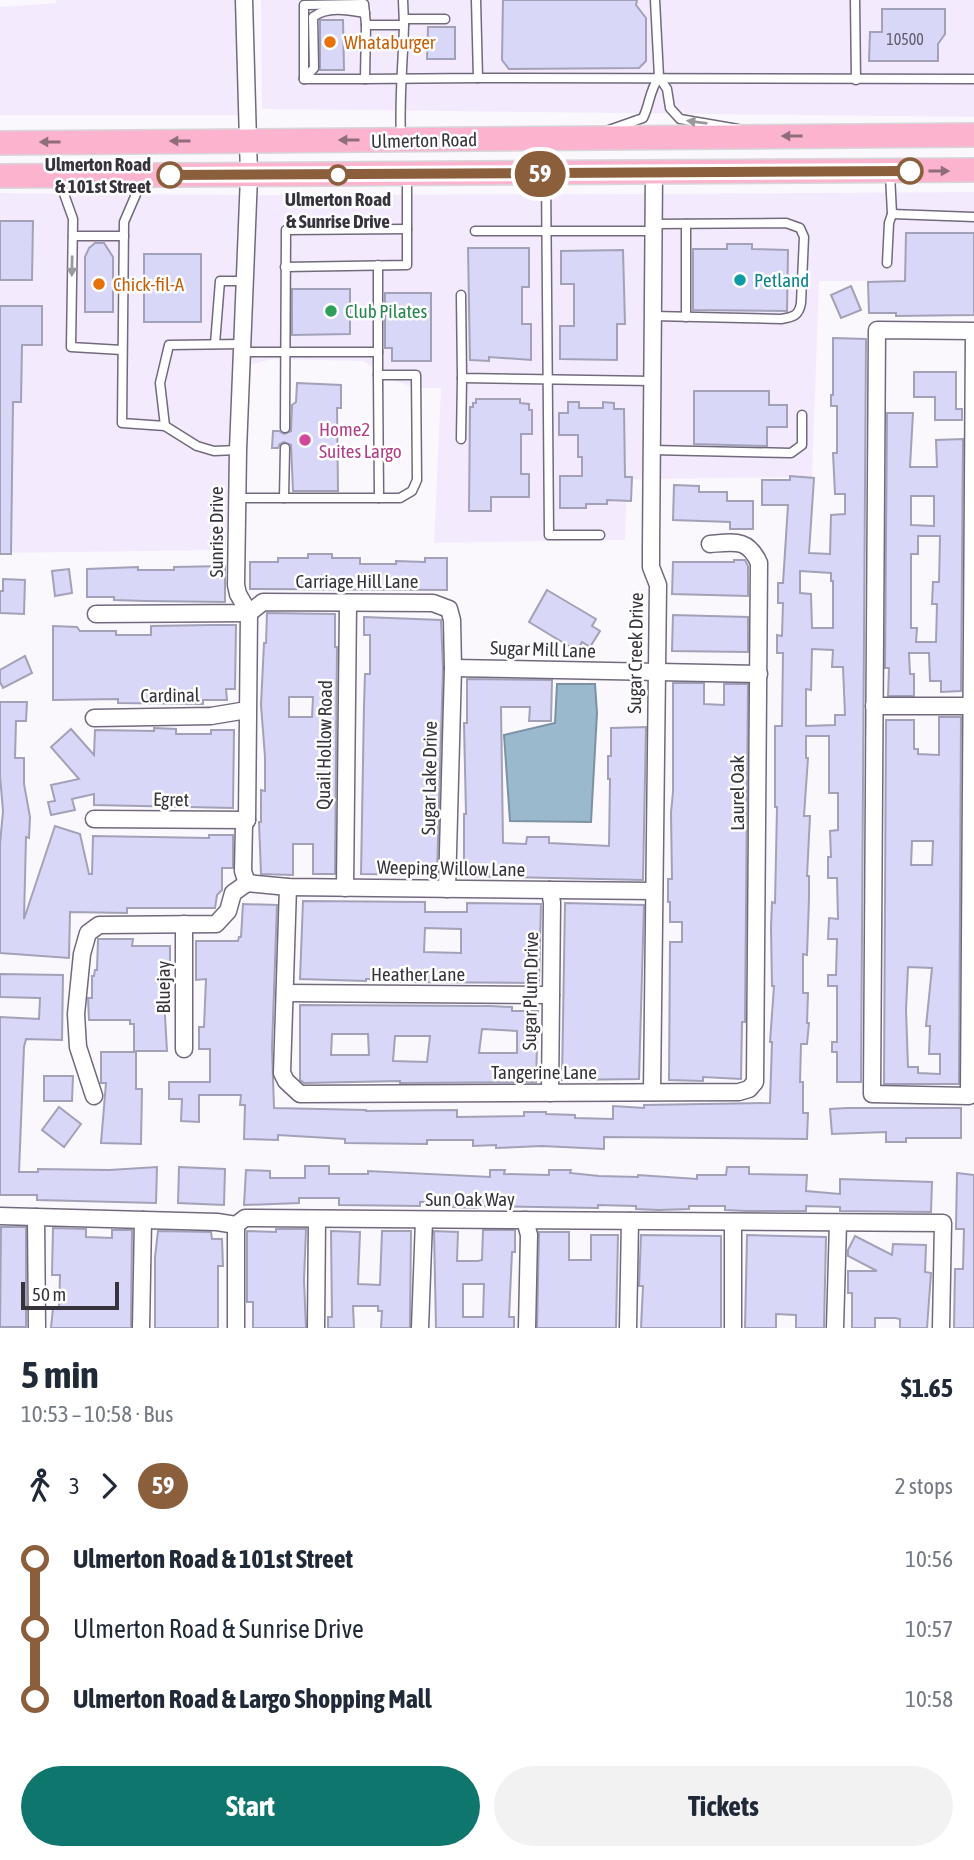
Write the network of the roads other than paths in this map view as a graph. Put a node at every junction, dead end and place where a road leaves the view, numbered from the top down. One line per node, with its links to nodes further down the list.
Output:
1 (244, 0): 21 (street, Sunrise Drive)
2 (403, 0): 8 (lane)
3 (477, 0): 11 (lane)
4 (655, 0): 10 (lane)
5 (855, 0): 16 (lane)
6 (365, 13): 9 (lane); 12 (lane); 12 (lane)
7 (445, 19): 8 (lane)
8 (404, 22): 9 (lane); 14 (lane)
9 (366, 25): 13 (lane)
10 (659, 77): 11 (lane); 16 (lane); 18 (lane, one-way to 10); 19 (lane)
11 (478, 78): 14 (lane)
12 (304, 79): 13 (lane)
13 (366, 79): 14 (lane)
14 (401, 79): 20 (lane)
15 (974, 79): 16 (lane)
16 (856, 80)
17 (974, 135): 18 (main road, Ulmerton Road, one-way to 18)
18 (761, 136): 19 (main road, Ulmerton Road)
19 (590, 138): 20 (main road, Ulmerton Road)
20 (402, 140): 21 (main road, Ulmerton Road, one-way to 21)
21 (248, 141): 22 (main road, Ulmerton Road, one-way to 22); 31 (street, Sunrise Drive)
22 (0, 143)
23 (974, 170): 24 (main road, Ulmerton Road, one-way to 23)
24 (890, 171): 25 (main road, Ulmerton Road); 32 (lane)
25 (653, 173): 27 (main road, Ulmerton Road); 35 (street, Sugar Creek Drive)
26 (407, 174): 27 (main road, Ulmerton Road); 31 (main road, Ulmerton Road); 36 (lane)
27 (546, 174): 37 (lane)
28 (144, 175): 30 (main road, Ulmerton Road); 31 (main road, Ulmerton Road); 40 (lane)
29 (0, 176): 30 (main road, Ulmerton Road)
30 (57, 176): 39 (lane)
31 (249, 176): 44 (street, Sunrise Drive)
32 (892, 214): 33 (lane); 41 (lane)
33 (974, 216)
34 (686, 224): 35 (lane); 47 (lane); 47 (lane)
35 (653, 228): 37 (lane); 46 (street, Sugar Creek Drive)
36 (407, 229): 42 (lane); 43 (lane)
37 (547, 230): 38 (lane); 56 (lane)
38 (475, 231)
39 (73, 236): 40 (lane); 51 (lane, one-way to 51)
40 (124, 236): 51 (lane)
41 (887, 263)
42 (378, 265): 43 (lane); 53 (lane)
43 (285, 267): 52 (lane)
44 (244, 281): 49 (lane); 50 (street, Sunrise Drive)
45 (461, 295): 55 (lane)
46 (653, 316): 47 (lane); 57 (street, Sugar Creek Drive)
47 (686, 317)
48 (974, 331): 76 (street); 77 (street)
49 (215, 344): 50 (lane); 59 (lane)
50 (243, 348): 52 (lane); 63 (street, Sunrise Drive)
51 (122, 350): 59 (lane)
52 (285, 352): 53 (lane); 60 (lane)
53 (378, 352): 54 (lane)
54 (378, 375): 67 (lane); 67 (lane)
55 (462, 378): 56 (lane); 61 (lane)
56 (548, 380): 57 (lane); 68 (lane)
57 (652, 381): 64 (street, Sugar Creek Drive)
58 (802, 415): 64 (lane)
59 (165, 426): 63 (lane)
60 (285, 428)
61 (461, 439)
62 (285, 448): 66 (lane)
63 (237, 450): 65 (street, Sunrise Drive)
64 (652, 450): 74 (street, Sugar Creek Drive)
65 (237, 498): 66 (lane); 71 (street, Sunrise Drive)
66 (284, 498): 67 (lane)
67 (379, 498)
68 (600, 535)
69 (710, 544): 75 (street, Laurel Oak)
70 (348, 603): 71 (street, Carriage Hill Lane); 73 (street, Carriage Hill Lane); 84 (street, Quail Hollow Road)
71 (249, 613): 72 (street, Carriage Hill Lane); 78 (street, Sunrise Drive)
72 (96, 614)
73 (453, 668): 74 (street, Sugar Mill Lane); 85 (street, Sugar Lake Drive)
74 (656, 673): 75 (street, Sugar Mill Lane); 87 (street, Sugar Creek Drive)
75 (758, 674): 92 (street, Laurel Oak)
76 (874, 706): 77 (street); 77 (street)
77 (971, 706)
78 (247, 710): 79 (street, Cardinal); 81 (street, Sunrise Drive)
79 (94, 718)
80 (94, 819): 81 (street, Egret)
81 (247, 820): 82 (street, Sunrise Drive)
82 (247, 883): 83 (street, Weeping Willow Lane); 88 (street)
83 (288, 887): 84 (street, Weeping Willow Lane); 89 (street)
84 (345, 888): 85 (street, Weeping Willow Lane)
85 (447, 889): 86 (street, Weeping Willow Lane)
86 (550, 890): 87 (street, Weeping Willow Lane); 90 (street, Sugar Plum Drive)
87 (654, 891): 93 (street, Sugar Creek Drive)
88 (184, 924): 91 (street, Bluejay); 95 (street)
89 (285, 993): 90 (street, Heather Lane); 94 (street, Tangerine Lane)
90 (551, 995): 94 (street, Sugar Plum Drive)
91 (184, 1049)
92 (755, 1082): 93 (street, Tangerine Lane)
93 (652, 1092): 94 (street, Tangerine Lane)
94 (550, 1093)
95 (93, 1096)
96 (0, 1216): 97 (street, Sun Oak Way)
97 (36, 1217): 99 (street, Sun Oak Way); 106 (street)
98 (317, 1219): 100 (street, Sun Oak Way); 105 (street, Sun Oak Way); 109 (street)
99 (144, 1220): 105 (street, Sun Oak Way); 107 (street)
100 (424, 1220): 101 (street, Sun Oak Way); 110 (street)
101 (525, 1220): 102 (street, Sun Oak Way); 111 (street)
102 (630, 1221): 103 (street, Sun Oak Way); 112 (street)
103 (733, 1222): 104 (street, Sun Oak Way); 113 (street)
104 (838, 1223): 114 (street); 115 (street, Sun Oak Way)
105 (236, 1225): 108 (street)
106 (37, 1328)
107 (141, 1328)
108 (236, 1328)
109 (316, 1328)
110 (420, 1328)
111 (527, 1328)
112 (628, 1328)
113 (733, 1328)
114 (835, 1328)
115 (941, 1328)

